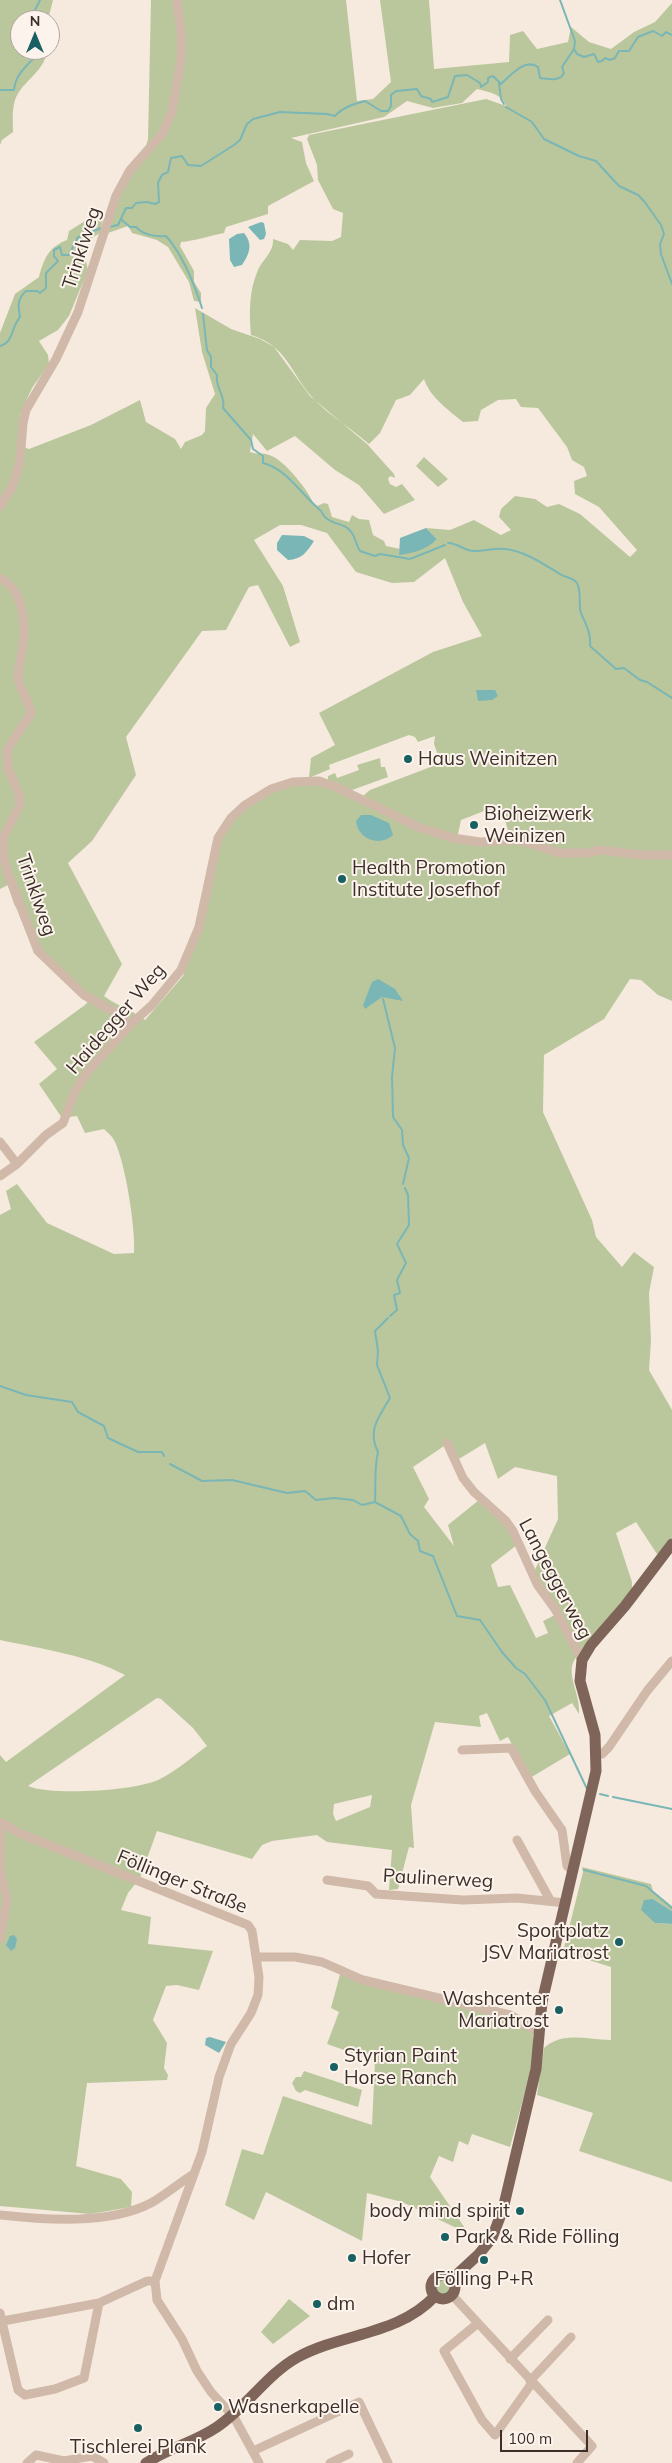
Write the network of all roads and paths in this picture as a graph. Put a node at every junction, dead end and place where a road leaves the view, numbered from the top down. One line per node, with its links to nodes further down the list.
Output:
1 (177, 0): 2 (street, Trinklweg)
2 (0, 506)
3 (0, 578): 5 (street, Trinklweg)
4 (672, 855): 5 (street, Haidegger Weg)
5 (131, 1024): 7 (street, Haidegger Weg)
6 (0, 1142): 7 (street)
7 (17, 1164): 8 (street, Haidegger Weg)
8 (0, 1176)
9 (447, 1443): 11 (street, Langeggerweg)
10 (672, 1544): 11 (main road)
11 (582, 1660): 14 (main road)
12 (672, 1661): 14 (street)
13 (462, 1750): 17 (street)
14 (597, 1754): 17 (main road)
15 (0, 1822): 21 (street); 22 (street, Föllinger Straße)
16 (517, 1840): 19 (street)
17 (573, 1871): 20 (main road)
18 (327, 1880): 19 (street, Paulinerweg)
19 (550, 1900): 20 (street, Paulinerweg)
20 (566, 1903): 23 (main road)
21 (0, 1939)
22 (256, 1956): 23 (street); 24 (street, Föllinger Straße)
23 (539, 2032): 26 (main road)
24 (192, 2175): 25 (street); 27 (street, Föllinger Straße)
25 (0, 2215)
26 (452, 2279): 28 (main road); 29 (main road)
27 (155, 2281): 30 (street); 37 (street)
28 (452, 2295): 29 (main road); 33 (street)
29 (435, 2296): 37 (main road)
30 (99, 2303): 31 (street); 31 (street)
31 (2, 2317)
32 (548, 2320): 35 (street)
33 (477, 2324): 35 (street); 36 (street)
34 (571, 2337): 36 (street)
35 (510, 2359): 36 (street)
36 (531, 2382): 46 (street)
37 (233, 2415): 38 (street); 42 (main road)
38 (253, 2451): 43 (street); 45 (street)
39 (348, 2454): 44 (street)
40 (27, 2463): 41 (street)
41 (104, 2463)
42 (146, 2463)
43 (259, 2463)
44 (330, 2463)
45 (388, 2463)
46 (577, 2463)

